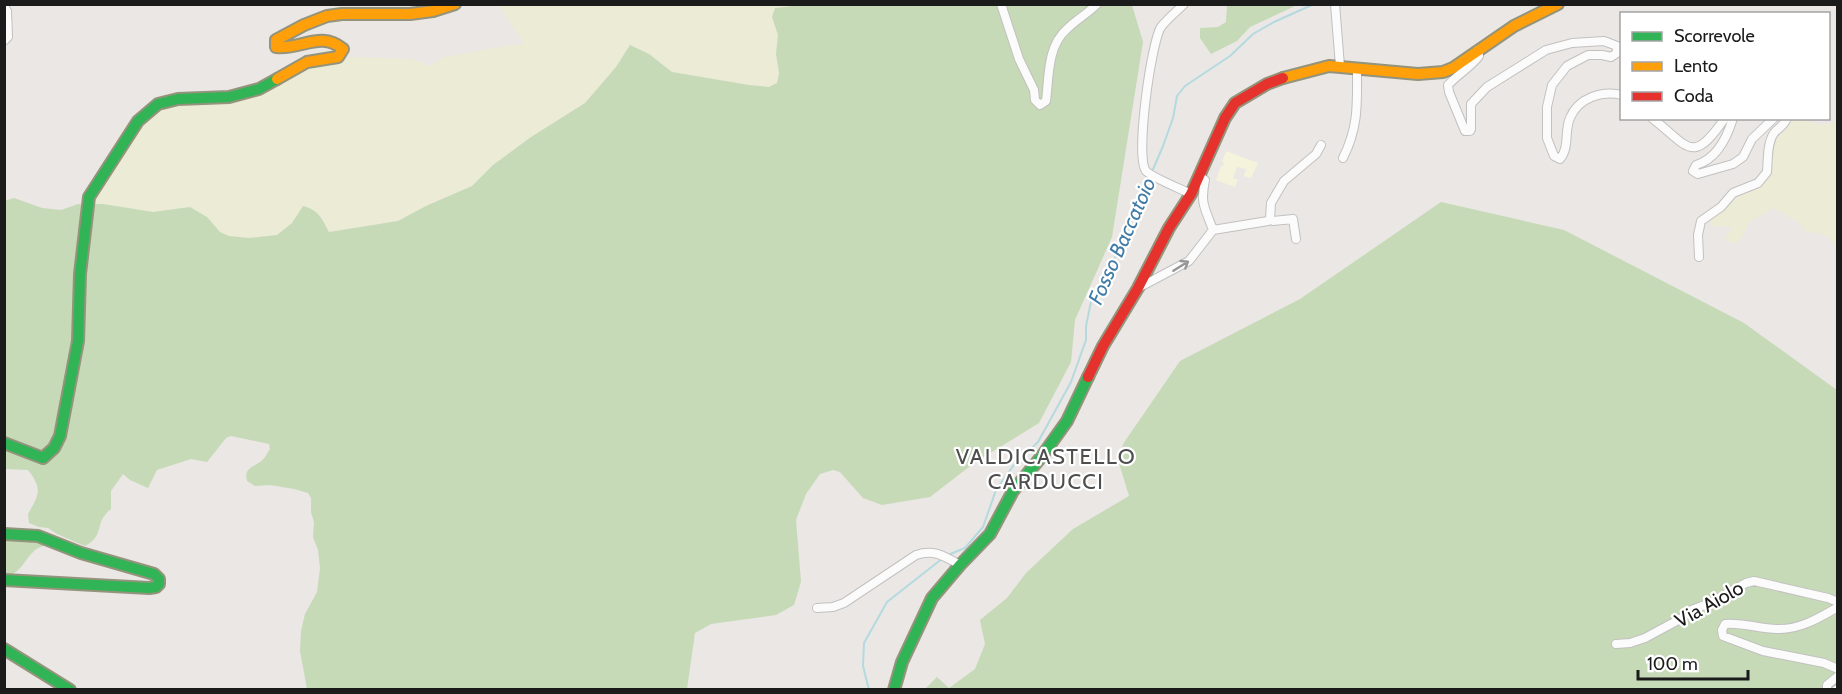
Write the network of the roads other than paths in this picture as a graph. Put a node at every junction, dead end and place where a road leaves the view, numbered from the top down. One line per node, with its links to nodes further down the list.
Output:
1 (455, 4): 27 (street)
2 (1001, 4): 3 (street)
3 (1096, 4)
4 (1185, 4): 21 (street)
5 (1335, 4): 10 (street)
6 (1558, 4): 9 (street)
7 (4, 6): 8 (street)
8 (4, 41)
9 (1478, 50): 11 (street); 12 (street)
10 (1340, 66): 11 (street); 20 (street)
11 (1357, 69): 19 (street)
12 (1620, 94)
13 (1654, 120): 14 (street)
14 (1723, 120)
15 (1732, 120): 16 (street)
16 (1772, 120)
17 (1786, 120): 25 (street)
18 (1321, 145): 22 (street)
19 (1343, 158)
20 (1200, 176): 21 (street); 23 (street)
21 (1191, 194): 26 (street)
22 (1270, 219): 23 (street); 24 (street)
23 (1213, 230): 26 (street, one-way to 23)
24 (1296, 239)
25 (1700, 257)
26 (1138, 288): 29 (street)
27 (4, 443)
28 (4, 534): 30 (street)
29 (955, 562): 33 (street); 39 (street)
30 (4, 580)
31 (1838, 602): 34 (street, Via Aiolo)
32 (1838, 607): 36 (street, Via Aiolo)
33 (817, 608)
34 (1616, 644)
35 (4, 649): 38 (street)
36 (1838, 669)
37 (1838, 676): 40 (street)
38 (70, 690)
39 (894, 690)
40 (1827, 690)

